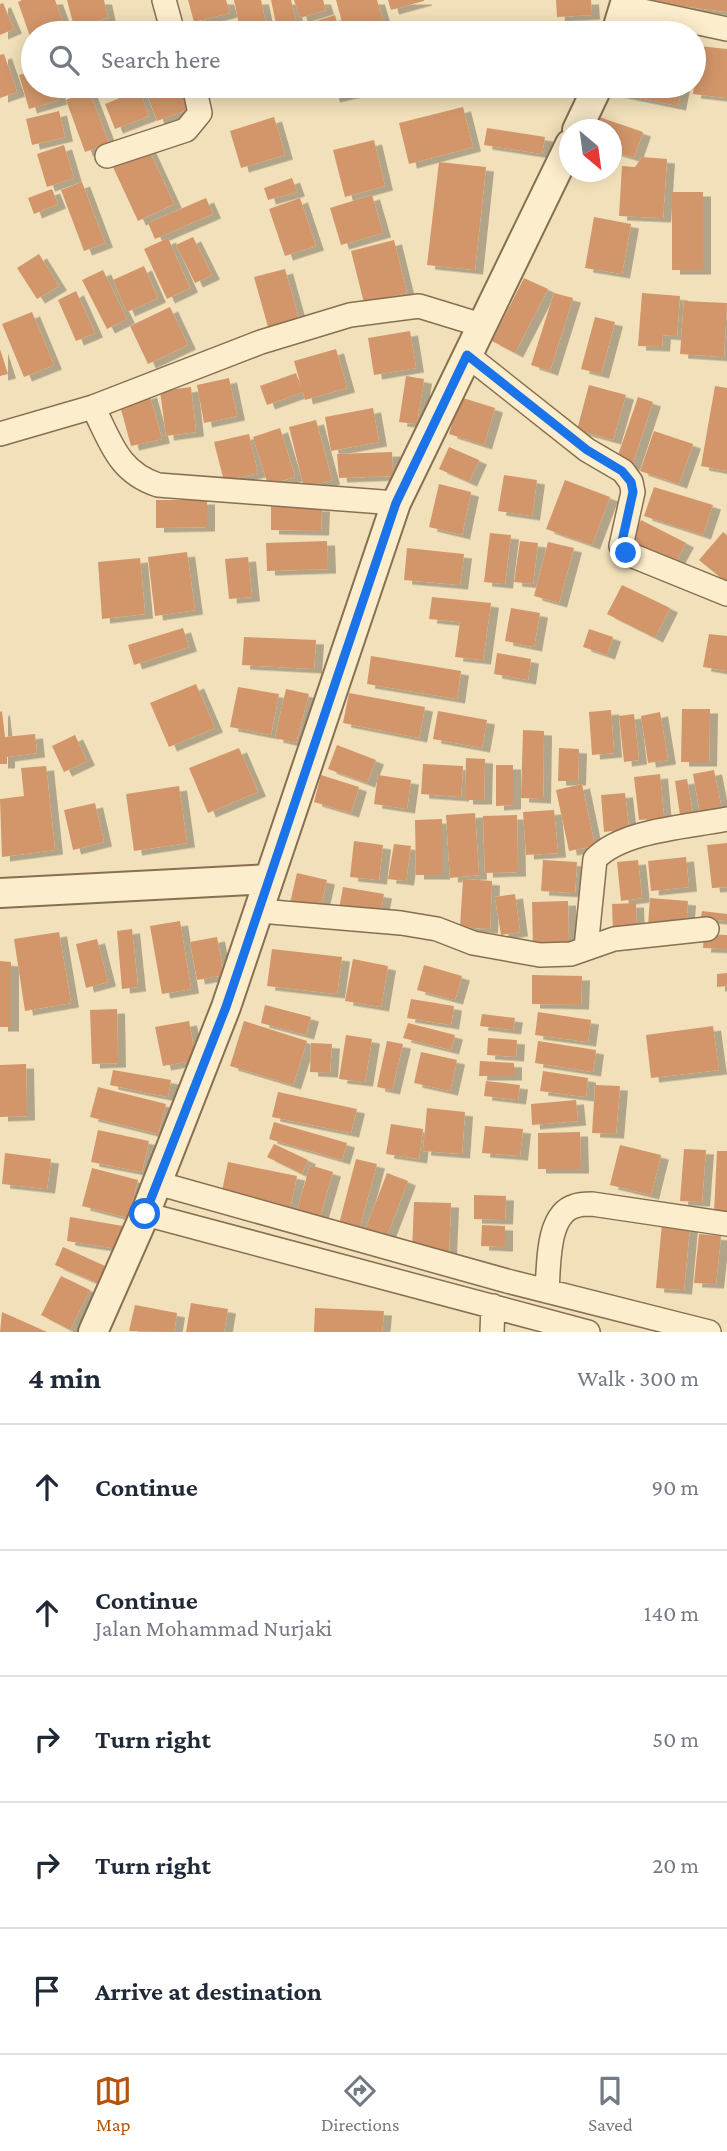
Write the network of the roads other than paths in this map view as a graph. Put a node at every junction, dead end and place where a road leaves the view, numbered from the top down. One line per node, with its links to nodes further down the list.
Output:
1 (164, 0): 3 (street)
2 (622, 14): 4 (street)
3 (170, 21)
4 (671, 21)
5 (706, 26): 6 (street)
6 (727, 29)
7 (197, 98): 10 (street)
8 (592, 98): 9 (street)
9 (582, 119)
10 (107, 156)
11 (559, 165): 12 (street)
12 (481, 325): 13 (street); 14 (street)
13 (467, 355): 16 (street); 17 (street)
14 (93, 407): 15 (street); 16 (street)
15 (0, 434)
16 (396, 503): 19 (street)
17 (727, 594)
18 (727, 820): 23 (street)
19 (269, 879): 20 (street); 21 (street)
20 (0, 893)
21 (260, 911): 23 (street); 24 (street)
22 (707, 929): 23 (street)
23 (586, 948)
24 (157, 1183): 25 (street); 27 (street)
25 (145, 1214): 28 (street); 29 (street)
26 (727, 1224): 27 (street)
27 (547, 1291): 32 (street)
28 (494, 1306): 30 (street); 31 (street)
29 (93, 1332)
30 (492, 1332)
31 (588, 1332)
32 (709, 1332)

